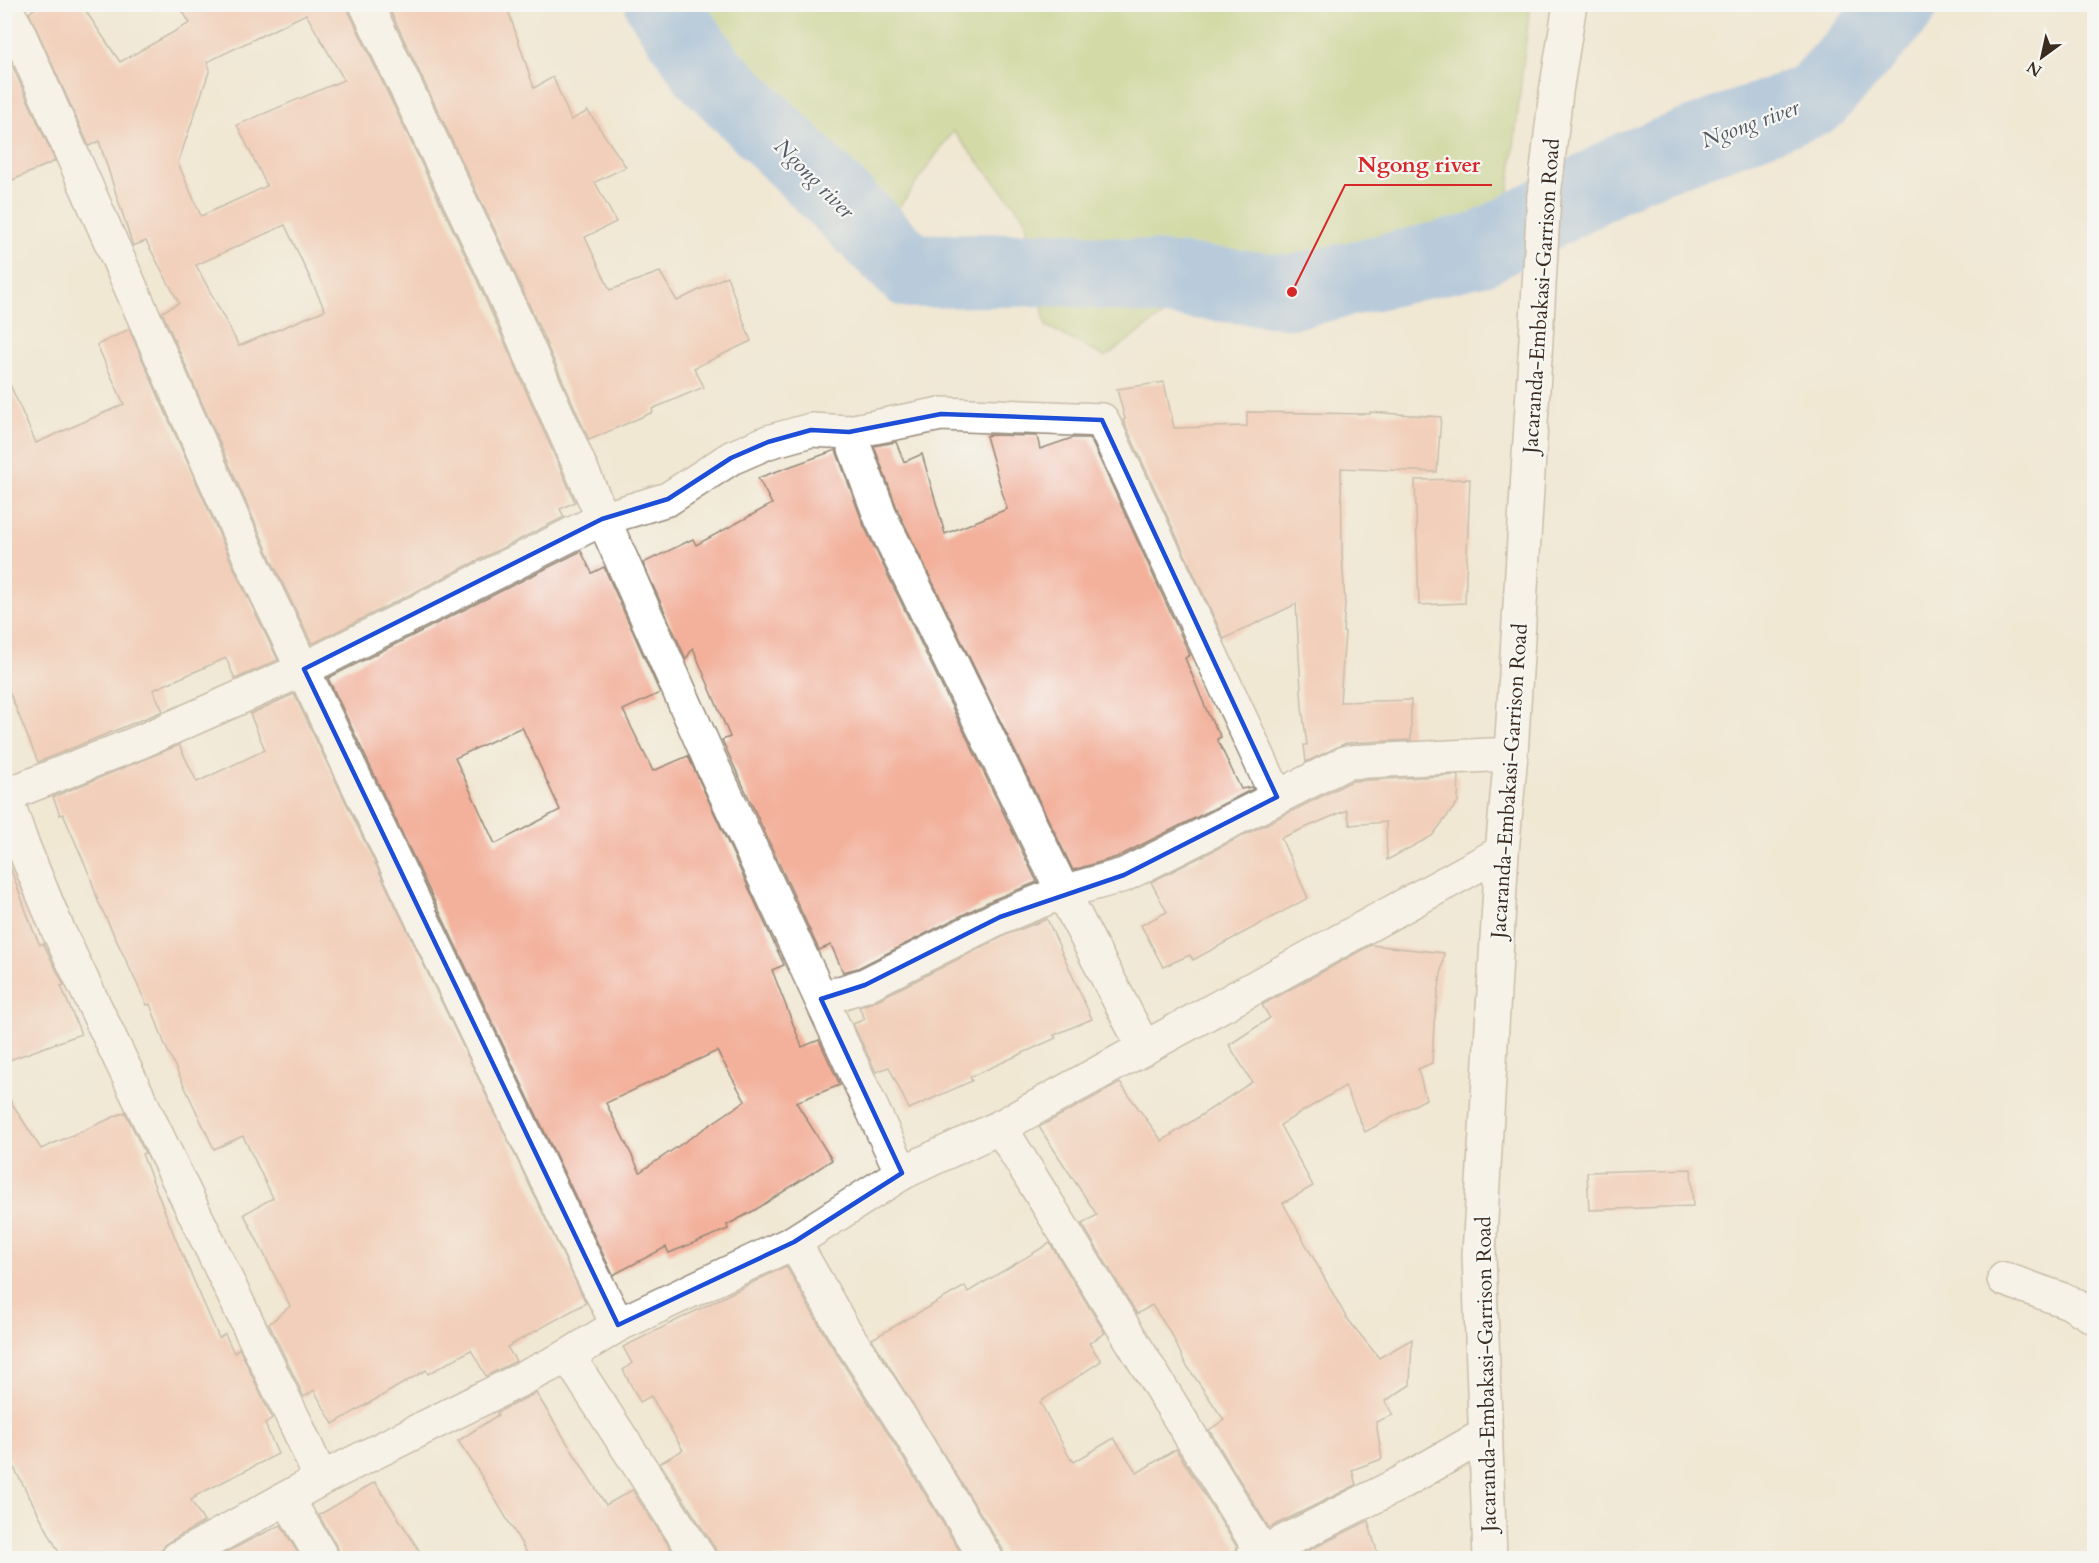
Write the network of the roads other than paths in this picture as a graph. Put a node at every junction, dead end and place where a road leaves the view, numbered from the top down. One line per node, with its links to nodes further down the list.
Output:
1 (366, 4): 5 (street)
2 (1569, 4): 7 (street, Jacaranda-Embakasi-Garrison Road)
3 (4, 6): 6 (street)
4 (849, 432): 5 (street); 9 (street); 11 (street)
5 (602, 519): 6 (street); 12 (street)
6 (304, 669): 8 (street); 19 (street)
7 (1511, 754): 9 (street); 10 (street, Jacaranda-Embakasi-Garrison Road)
8 (5, 795): 22 (street)
9 (1277, 797): 11 (street)
10 (1502, 852): 13 (street); 21 (street, Jacaranda-Embakasi-Garrison Road)
11 (1064, 892): 12 (street); 13 (street)
12 (821, 999): 15 (street)
13 (1144, 1048): 14 (street)
14 (1000, 1127): 15 (street); 24 (street)
15 (902, 1173): 16 (street)
16 (794, 1242): 19 (street); 28 (street)
17 (2004, 1279): 18 (street)
18 (2094, 1317)
19 (618, 1325): 20 (street)
20 (568, 1356): 22 (street); 27 (street)
21 (1485, 1436): 24 (street); 29 (street, Jacaranda-Embakasi-Garrison Road)
22 (321, 1479): 23 (street)
23 (287, 1498): 25 (street); 26 (street)
24 (1257, 1555)
25 (178, 1558)
26 (322, 1558)
27 (699, 1558)
28 (986, 1558)
29 (1490, 1558)

